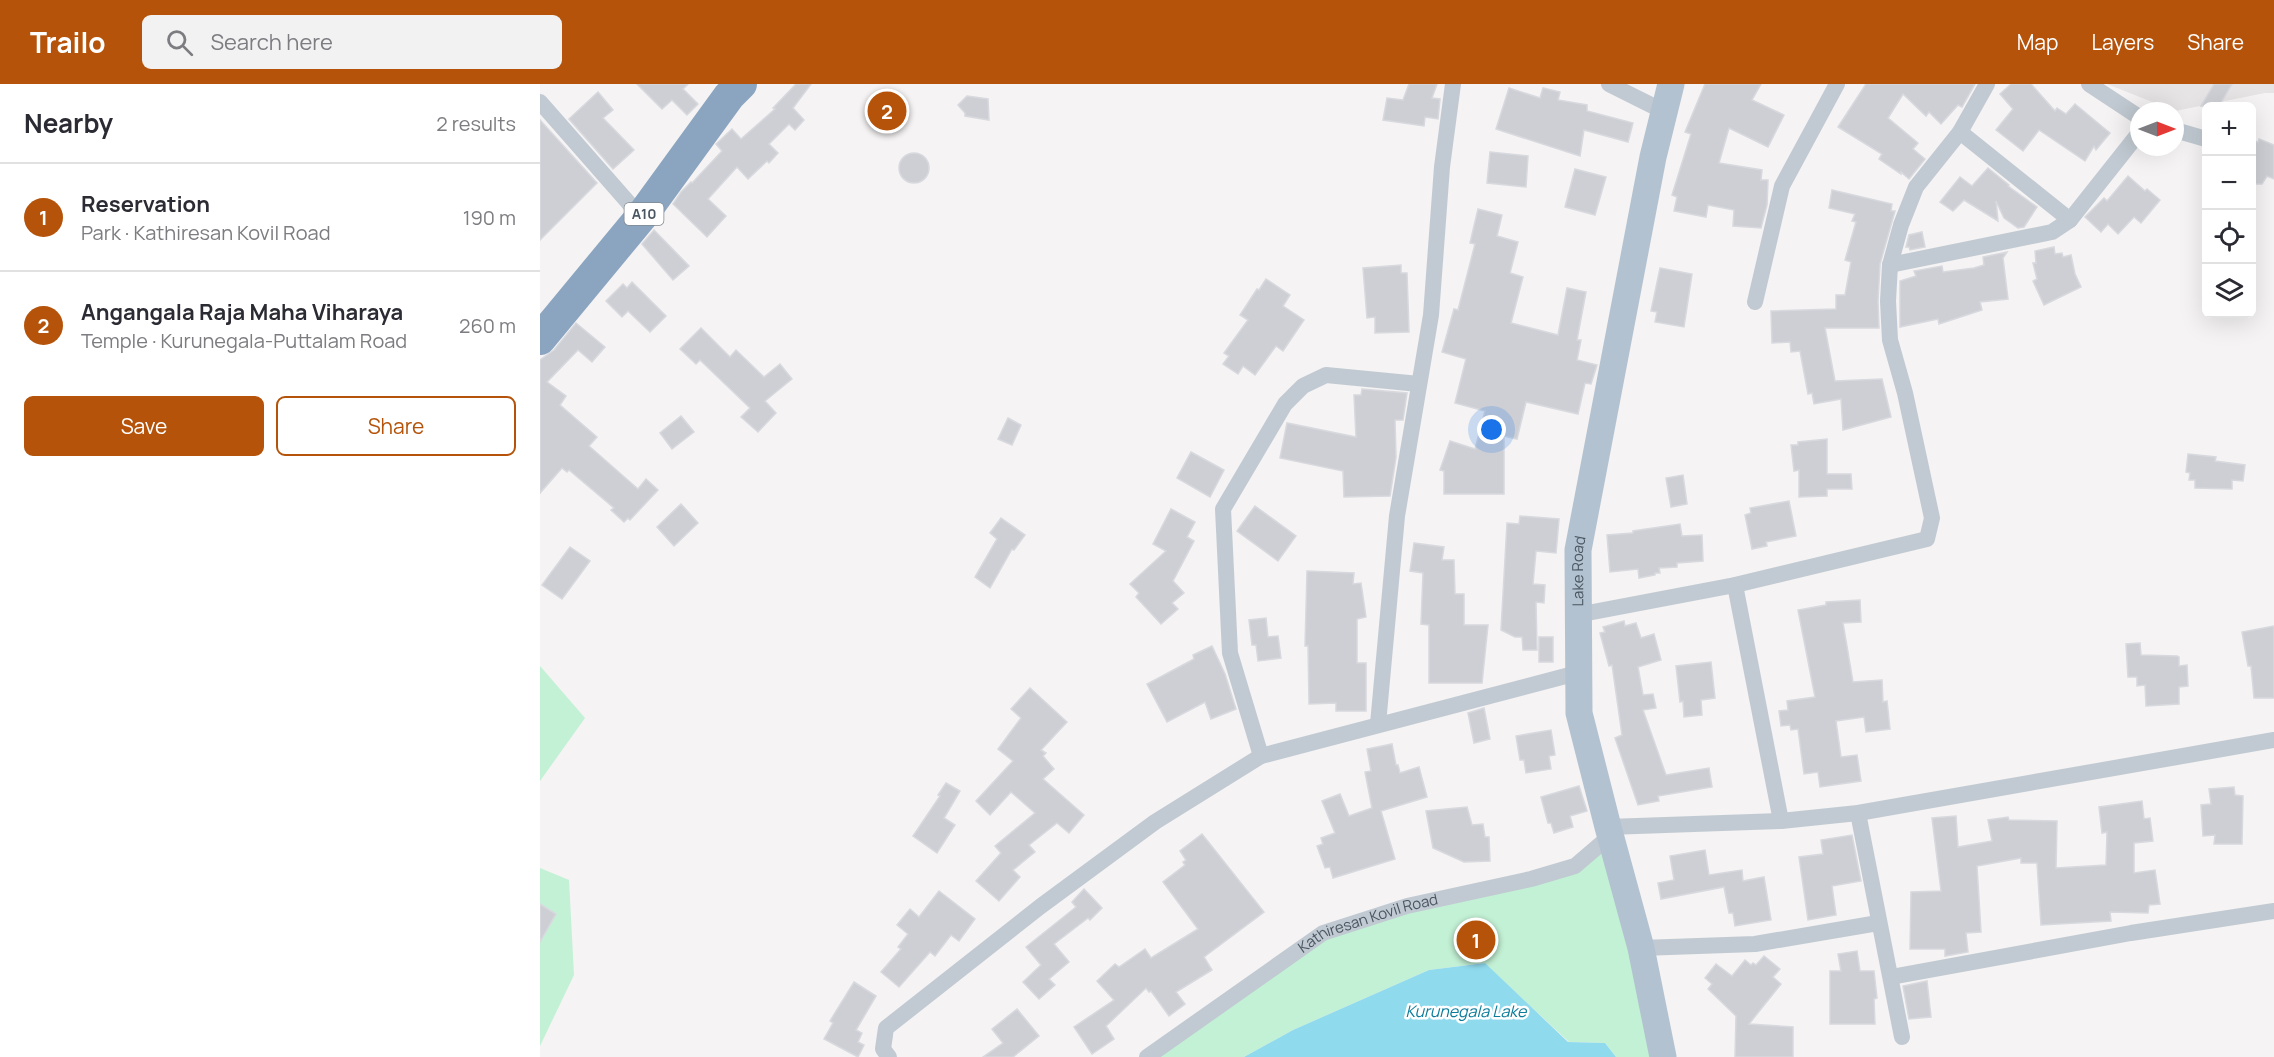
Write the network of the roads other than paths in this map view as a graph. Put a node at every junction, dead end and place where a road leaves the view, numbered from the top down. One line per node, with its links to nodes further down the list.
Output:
1 (1453, 84): 20 (street)
2 (1609, 84): 9 (street)
3 (1671, 84): 9 (main road, Lake Road)
4 (1837, 84): 18 (street)
5 (1987, 84): 11 (street)
6 (2089, 84): 10 (street)
7 (729, 88): 15 (highway, A10)
8 (540, 102): 15 (street)
9 (1663, 111): 22 (main road, Lake Road)
10 (2130, 111)
11 (1960, 132): 16 (street); 17 (street)
12 (2184, 133): 13 (street)
13 (2202, 138)
14 (2130, 144): 16 (street)
15 (641, 217): 19 (highway, A10)
16 (2070, 220): 17 (street)
17 (1890, 265): 21 (street)
18 (1755, 302)
19 (543, 328)
20 (1419, 384): 24 (street); 26 (street)
21 (1735, 585): 22 (street); 28 (street)
22 (1577, 615): 23 (main road, Lake Road)
23 (1581, 672): 24 (street); 29 (main road, Lake Road)
24 (1378, 724): 26 (street)
25 (2274, 740): 27 (street)
26 (1261, 756): 35 (street)
27 (1858, 813): 28 (street); 31 (street)
28 (1781, 821): 29 (street)
29 (1609, 832): 32 (main road, Lake Road); 36 (street, Kathiresan Kovil Road)
30 (2274, 911): 33 (street)
31 (1878, 923): 32 (street); 33 (street)
32 (1641, 948): 37 (main road, Lake Road)
33 (1891, 976): 34 (street)
34 (1902, 1037)
35 (889, 1057)
36 (1147, 1057)
37 (1663, 1057)

